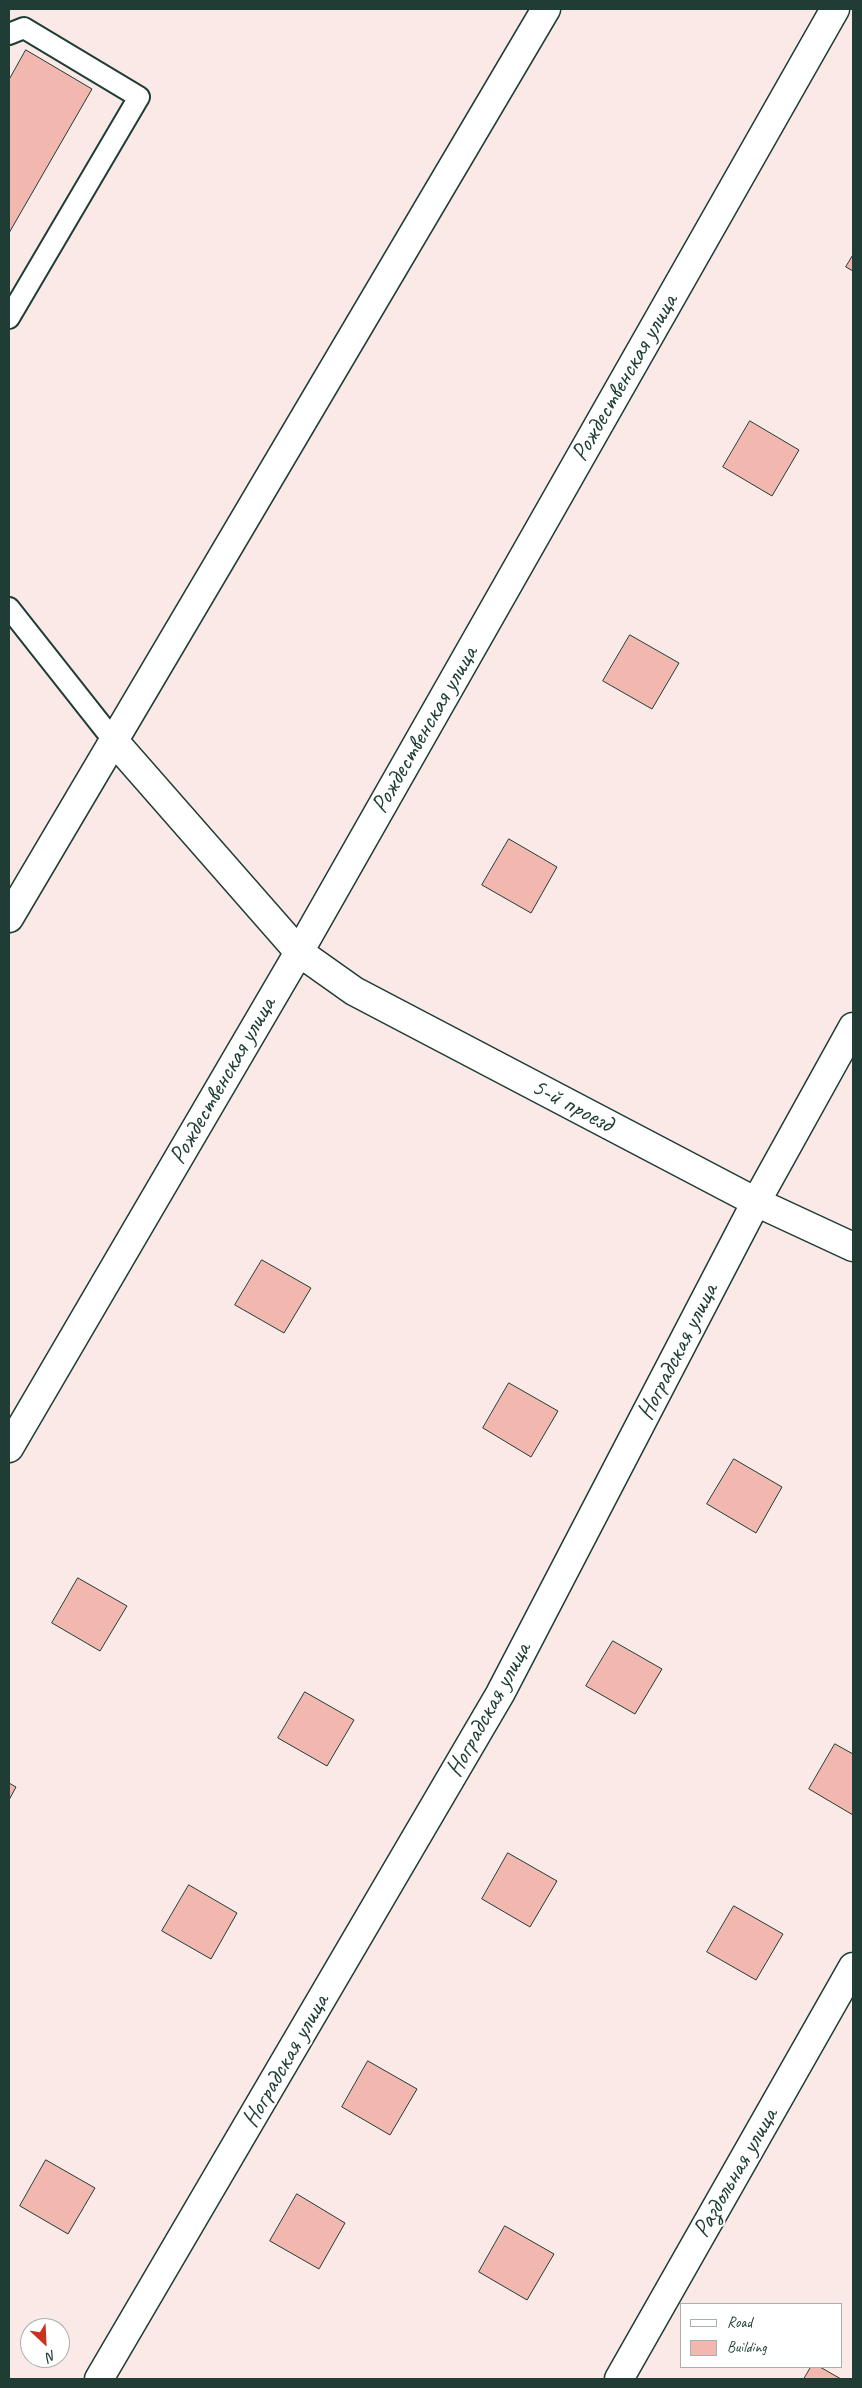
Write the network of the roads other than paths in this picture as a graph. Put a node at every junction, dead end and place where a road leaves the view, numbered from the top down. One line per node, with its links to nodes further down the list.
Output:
1 (546, 9): 6 (street)
2 (835, 9): 8 (street, Рождественская улица)
3 (9, 34): 4 (lane)
4 (9, 318)
5 (9, 608): 6 (lane)
6 (114, 741): 7 (street); 8 (street, 5-й проезд)
7 (9, 918)
8 (299, 952): 10 (street, 5-й проезд); 12 (street, Рождественская улица)
9 (853, 1027): 10 (street, Ноградская улица)
10 (756, 1202): 11 (street, 5-й проезд); 15 (street, Ноградская улица)
11 (853, 1247)
12 (9, 1448)
13 (853, 1967): 14 (street, Раздольная улица)
14 (845, 2001): 16 (street, Раздольная улица)
15 (99, 2379)
16 (619, 2379)

